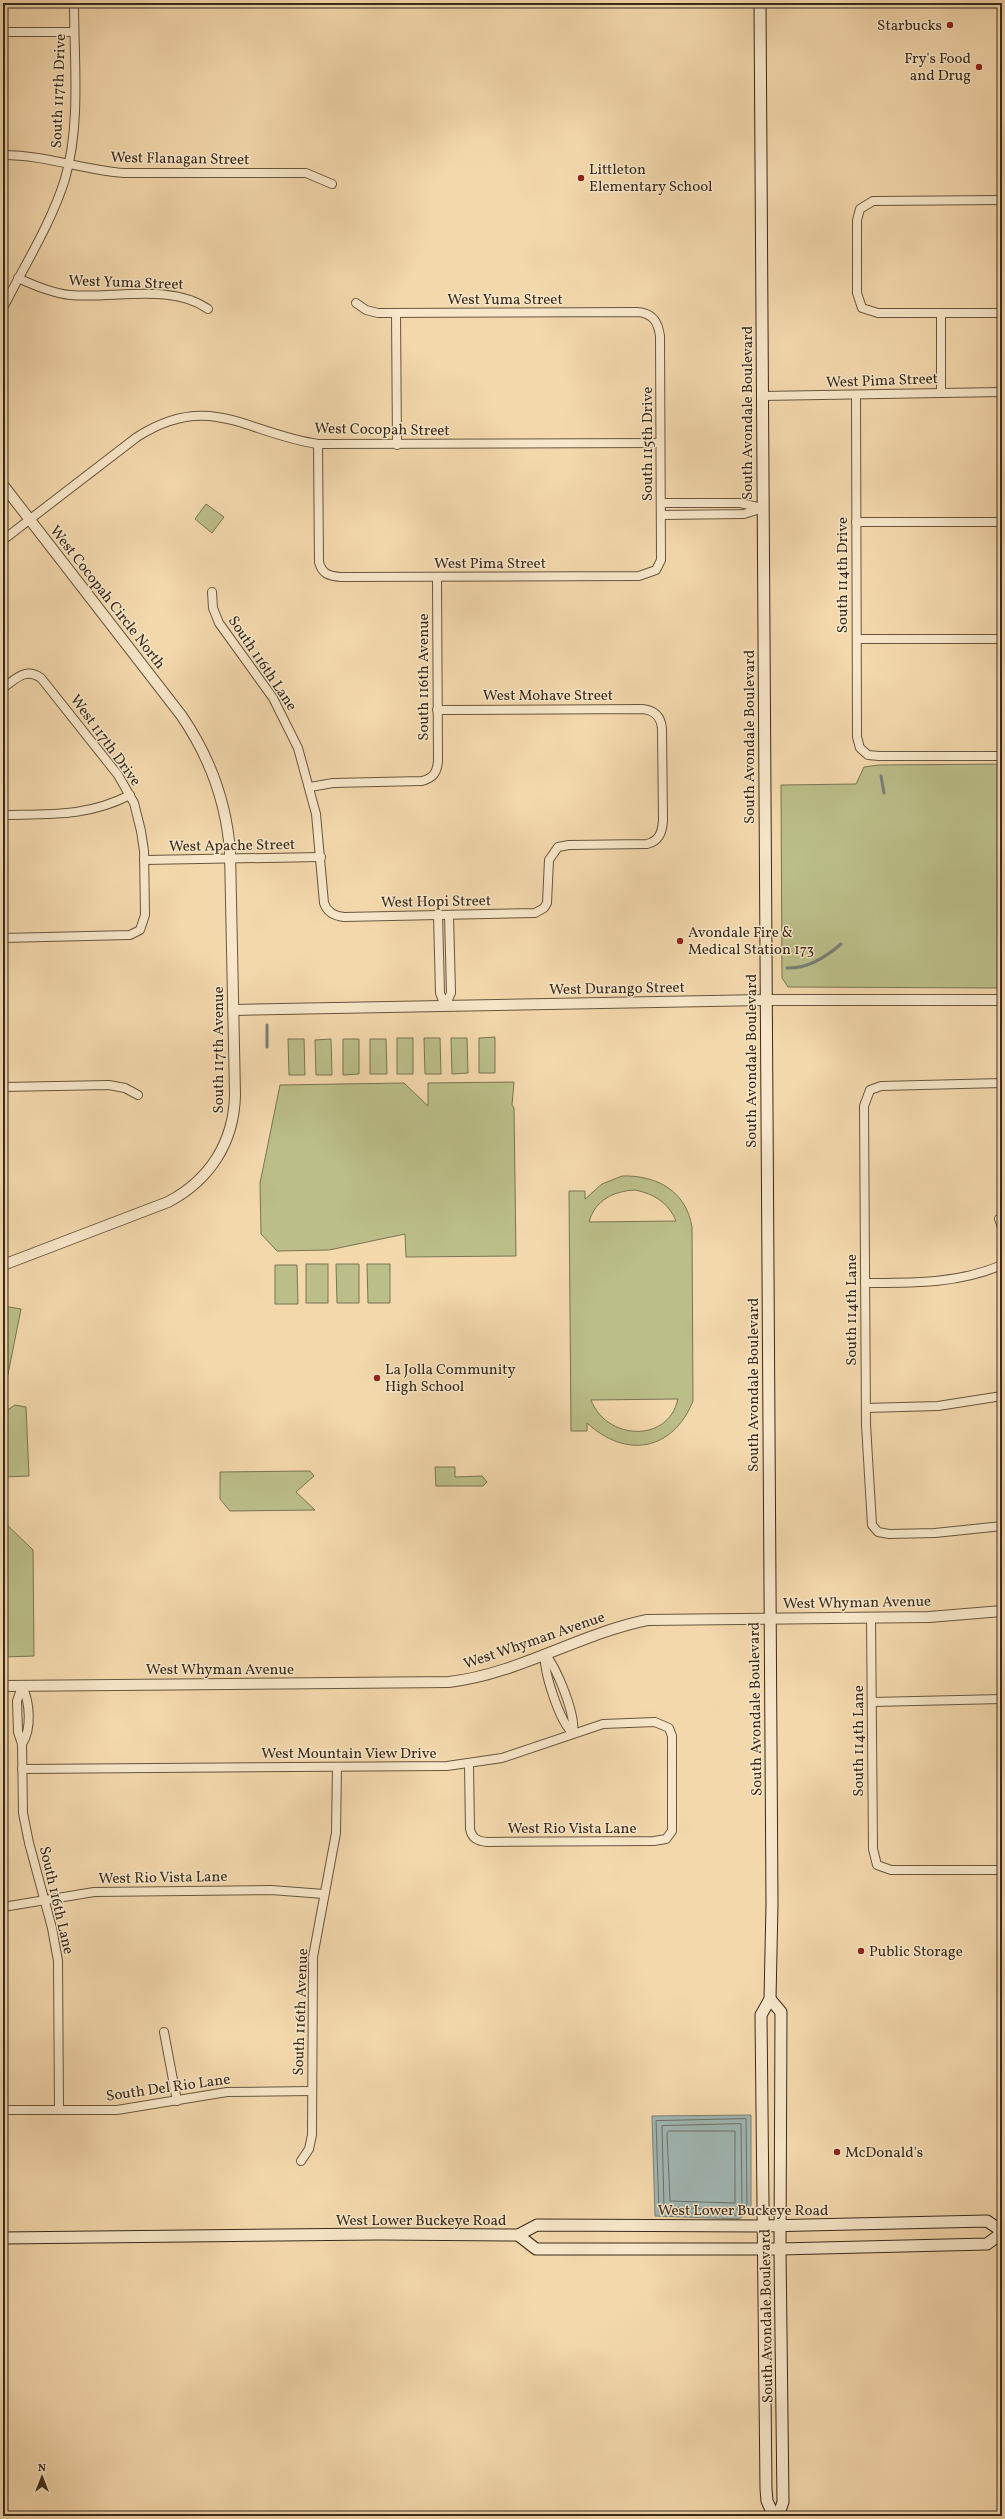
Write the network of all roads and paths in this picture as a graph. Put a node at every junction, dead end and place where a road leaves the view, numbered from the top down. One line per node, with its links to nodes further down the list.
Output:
1 (74, 3): 4 (street, South 117th Drive)
2 (760, 3): 19 (main road, South Avondale Boulevard)
3 (3, 32): 4 (street)
4 (74, 32): 6 (street, South 117th Drive)
5 (3, 155): 6 (street, West Flanagan Street)
6 (69, 162): 7 (street, West Flanagan Street); 9 (street, South 117th Drive)
7 (332, 184)
8 (1002, 200): 14 (street)
9 (18, 278): 11 (street, South 117th Drive); 12 (street, West Yuma Street)
10 (356, 303): 13 (street, West Yuma Street)
11 (3, 308)
12 (208, 309)
13 (396, 313): 16 (street, West Yuma Street); 23 (street)
14 (941, 313): 15 (street); 17 (street)
15 (1002, 313)
16 (654, 318): 21 (street, South 115th Drive)
17 (941, 392): 18 (street, West Pima Street); 20 (street, West Pima Street)
18 (1002, 392)
19 (762, 396): 20 (street, West Pima Street); 26 (main road, South Avondale Boulevard)
20 (856, 396): 29 (street, South 114th Drive)
21 (660, 443): 23 (street, West Cocopah Street); 25 (street, South 115th Drive)
22 (318, 444): 23 (street, West Cocopah Street); 28 (street, West Cocopah Street); 33 (street, West Pima Street)
23 (397, 444)
24 (3, 485): 28 (street, West Cocopah Circle North)
25 (661, 503): 26 (street); 27 (street, South 115th Drive)
26 (763, 508): 27 (street); 52 (main road, South Avondale Boulevard)
27 (661, 515): 32 (street, South 115th Drive)
28 (30, 520): 31 (street, West Cocopah Street); 39 (street, West Cocopah Circle North)
29 (856, 522): 30 (street); 35 (street, South 114th Drive)
30 (1002, 522)
31 (3, 540)
32 (656, 570): 33 (street, West Pima Street)
33 (437, 577): 38 (street, South 116th Avenue)
34 (212, 592): 41 (street, South 116th Lane)
35 (857, 639): 36 (street); 40 (street, South 114th Drive)
36 (1002, 639)
37 (3, 688): 42 (street, West 117th Drive)
38 (437, 710): 41 (street, South 116th Avenue); 47 (street, West Mohave Street)
39 (188, 727): 45 (street, South 117th Avenue)
40 (1002, 756)
41 (310, 787): 44 (street, South 116th Lane)
42 (130, 795): 43 (street); 46 (street, West 117th Drive)
43 (3, 815)
44 (321, 857): 45 (street, West Apache Street); 48 (street, South 116th Lane)
45 (230, 859): 46 (street, West Apache Street); 55 (street, South 117th Avenue)
46 (144, 860): 51 (street, West 117th Drive)
47 (544, 908): 50 (street, West Hopi Street)
48 (329, 912): 49 (street, West Hopi Street)
49 (438, 915): 50 (street, West Hopi Street); 54 (street)
50 (450, 915): 54 (street)
51 (3, 938)
52 (766, 1000): 53 (street, West Durango Street); 54 (street, West Durango Street); 67 (main road, South Avondale Boulevard)
53 (1002, 1000)
54 (445, 1006): 55 (street, West Durango Street)
55 (233, 1010): 59 (street, South 117th Avenue)
56 (1002, 1083): 61 (street, South 114th Lane)
57 (3, 1087): 58 (street)
58 (138, 1095)
59 (3, 1265)
60 (1002, 1265): 61 (street)
61 (865, 1283): 63 (street, South 114th Lane)
62 (1002, 1396): 63 (street)
63 (866, 1408): 64 (street, South 114th Lane)
64 (1002, 1528)
65 (1002, 1611): 66 (street, West Whyman Avenue)
66 (871, 1617): 67 (street, West Whyman Avenue); 72 (street, South 114th Lane)
67 (769, 1618): 68 (street, West Whyman Avenue); 82 (main road, South Avondale Boulevard)
68 (544, 1654): 70 (street, West Whyman Avenue); 73 (street)
69 (3, 1686): 70 (street, West Whyman Avenue)
70 (22, 1686): 76 (street, South 116th Lane)
71 (1002, 1699): 72 (street)
72 (872, 1702): 78 (street, South 114th Lane)
73 (573, 1733): 74 (street, West Mountain View Drive); 77 (street, West Mountain View Drive)
74 (469, 1764): 75 (street, West Mountain View Drive); 77 (street, West Rio Vista Lane)
75 (337, 1767): 76 (street, West Mountain View Drive); 79 (street, South 116th Avenue)
76 (22, 1770): 80 (street, South 116th Lane)
77 (670, 1836)
78 (1002, 1870)
79 (324, 1894): 80 (street, West Rio Vista Lane); 84 (street, South 116th Avenue)
80 (45, 1899): 81 (street, West Rio Vista Lane); 87 (street, South 116th Lane)
81 (3, 1907)
82 (770, 1999): 89 (main road, South Avondale Boulevard); 90 (main road, South Avondale Boulevard)
83 (164, 2032): 85 (street)
84 (312, 2091): 85 (street, South Del Rio Lane); 88 (street, South 116th Avenue)
85 (177, 2101): 87 (street, South Del Rio Lane)
86 (3, 2110): 87 (street, South Del Rio Lane)
87 (59, 2110)
88 (301, 2161)
89 (780, 2225): 90 (main road, West Lower Buckeye Road); 91 (main road, West Lower Buckeye Road); 95 (main road, South Avondale Boulevard)
90 (763, 2226): 92 (main road, West Lower Buckeye Road); 94 (main road, South Avondale Boulevard)
91 (1002, 2232): 95 (main road)
92 (518, 2235): 93 (main road, West Lower Buckeye Road); 94 (main road)
93 (3, 2238)
94 (763, 2249): 95 (main road); 96 (main road, South Avondale Boulevard)
95 (780, 2249): 97 (main road, South Avondale Boulevard)
96 (774, 2516)
97 (778, 2516)

